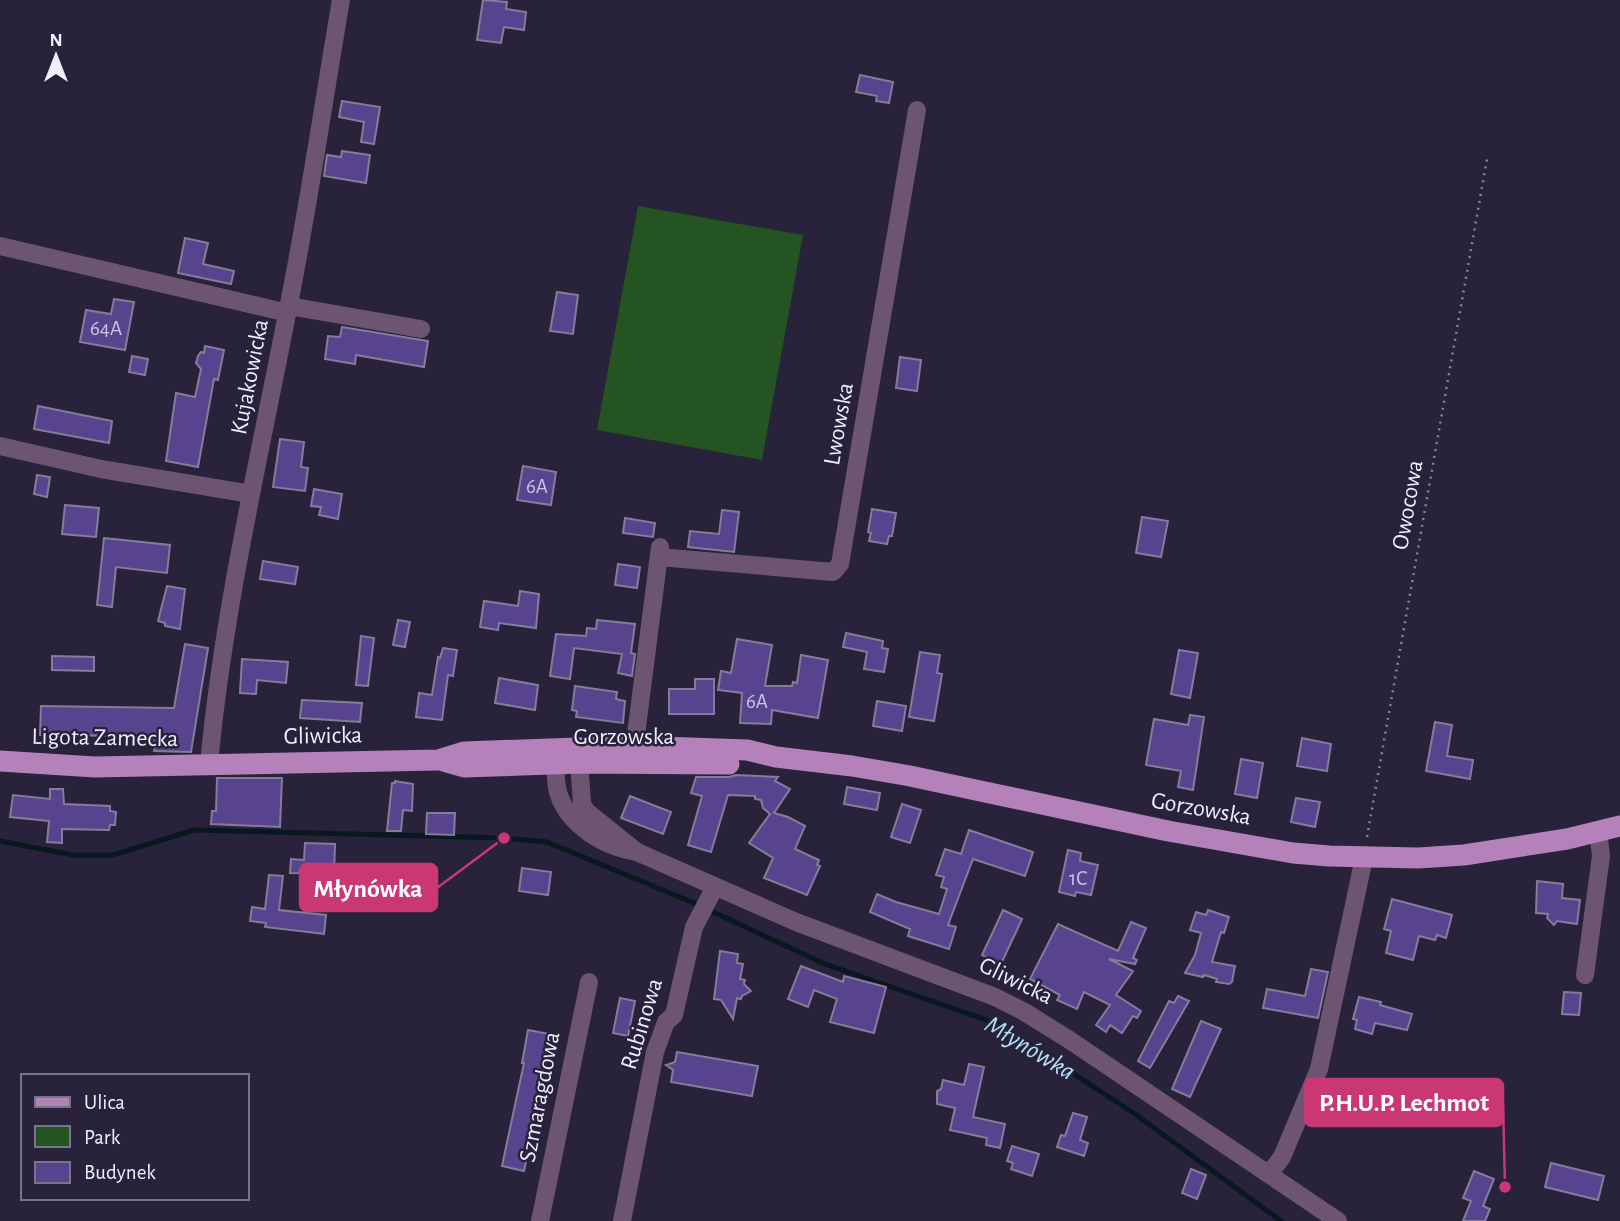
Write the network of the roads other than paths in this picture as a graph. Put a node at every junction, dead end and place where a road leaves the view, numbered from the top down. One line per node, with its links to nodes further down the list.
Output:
1 (341, 0): 4 (street, Kujakowicka)
2 (917, 110): 8 (street, Lwowska)
3 (0, 246): 4 (street)
4 (288, 309): 5 (street); 7 (street, Kujakowicka)
5 (421, 329)
6 (0, 446): 7 (street)
7 (251, 495): 11 (street, Kujakowicka)
8 (633, 755): 9 (main road, Gorzowska); 14 (main road, Gorzowska)
9 (567, 759): 11 (main road, Gliwicka); 15 (street, Gliwicka)
10 (0, 761): 11 (main road, Ligota Zamecka)
11 (209, 764)
12 (1620, 826): 13 (main road, Gorzowska)
13 (1598, 831): 14 (main road, Gorzowska); 16 (street)
14 (1364, 858): 18 (street)
15 (715, 887): 18 (street, Gliwicka); 20 (street, Rubinowa)
16 (1585, 975)
17 (589, 982): 19 (street, Szmaragdowa)
18 (1269, 1174): 21 (street, Gliwicka)
19 (540, 1221)
20 (622, 1221)
21 (1338, 1221)

